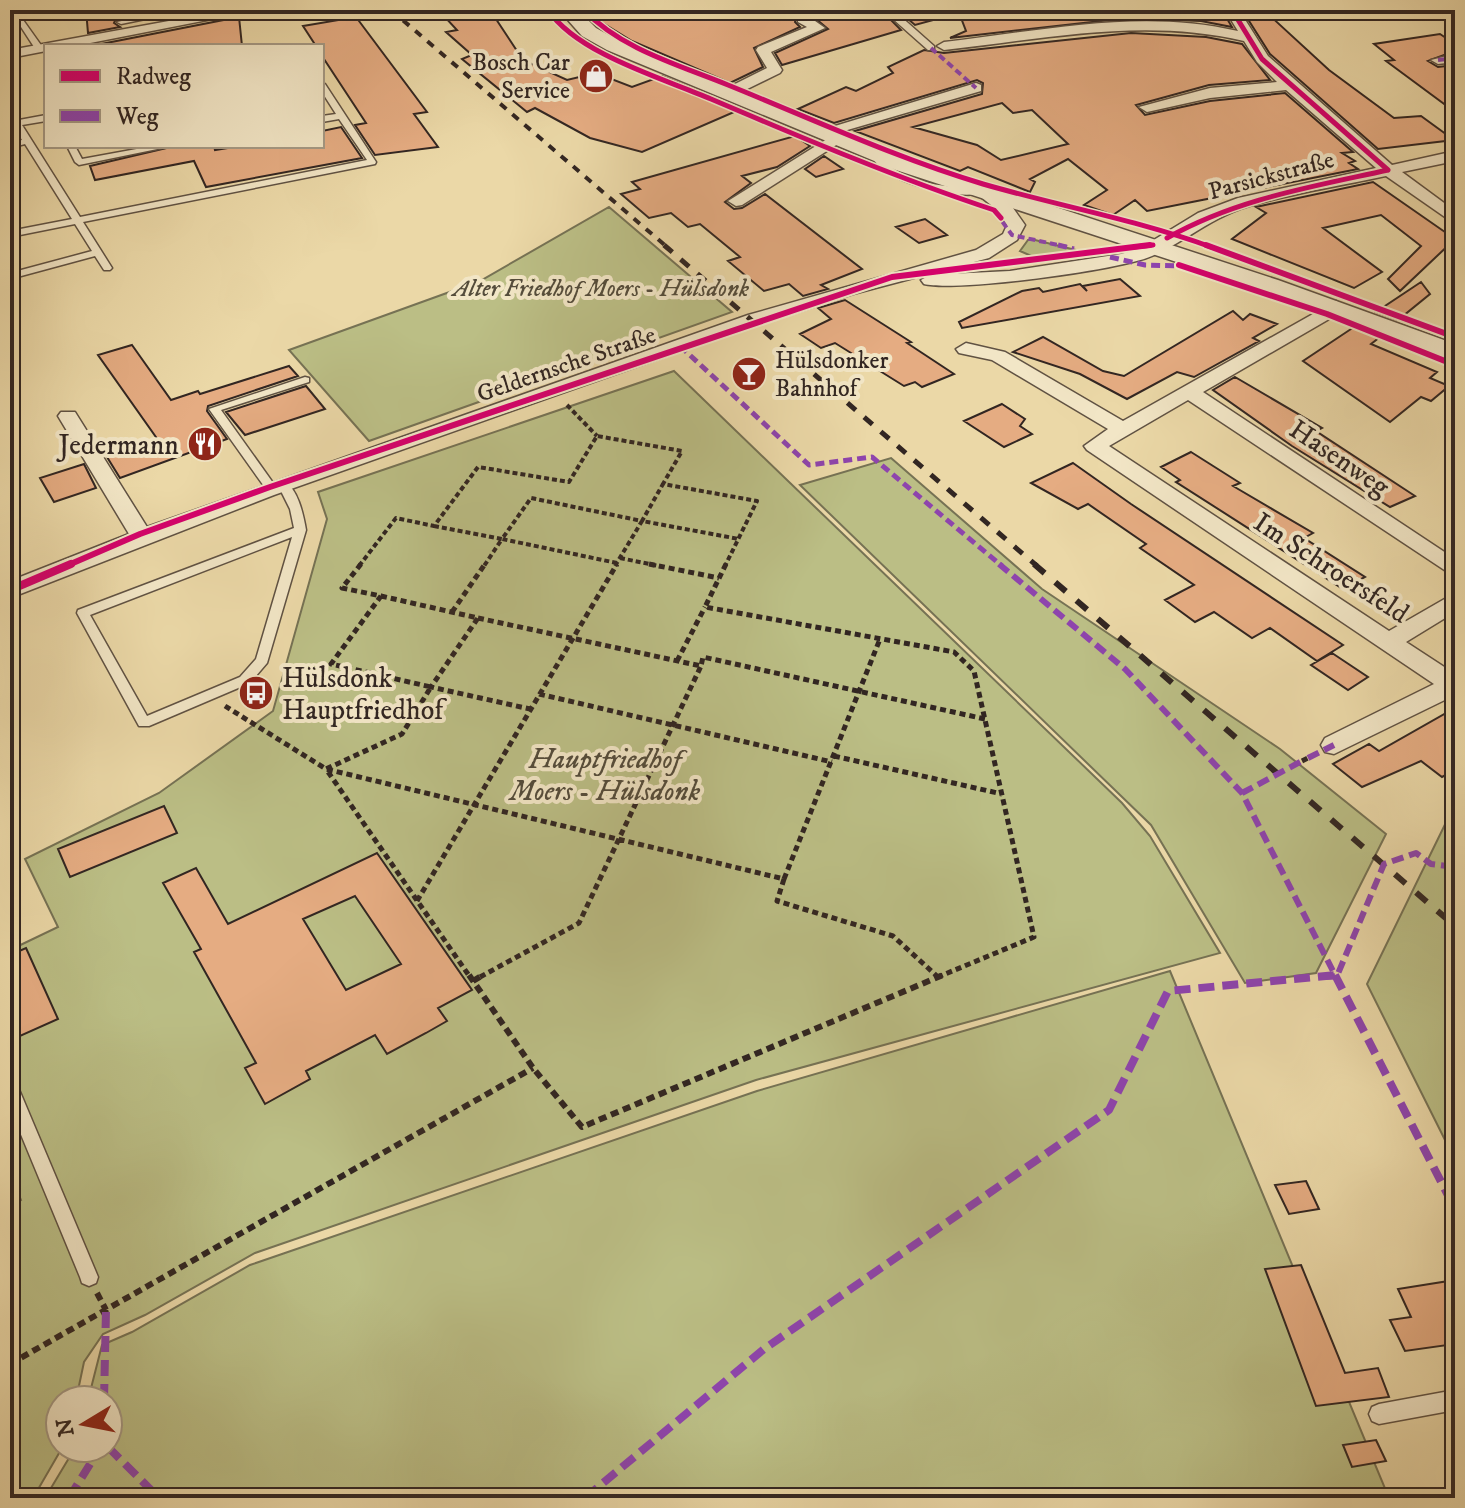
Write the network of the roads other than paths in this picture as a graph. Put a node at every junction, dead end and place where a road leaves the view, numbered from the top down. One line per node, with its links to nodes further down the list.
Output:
1 (12, 10): 13 (lane)
2 (111, 10): 10 (lane)
3 (185, 10): 10 (lane)
4 (252, 10): 10 (street)
5 (601, 10): 7 (street)
6 (1232, 10): 11 (street)
7 (569, 13): 22 (street)
8 (896, 17): 15 (lane)
9 (803, 19): 22 (street)
10 (125, 26): 12 (street)
11 (1246, 37): 15 (street); 19 (street)
12 (56, 44)
13 (44, 46)
14 (44, 47): 16 (street)
15 (937, 47)
16 (10, 54)
17 (1455, 58): 18 (street)
18 (1438, 60)
19 (1289, 85): 23 (street); 35 (street)
20 (976, 88): 29 (street)
21 (324, 89): 25 (lane)
22 (726, 94): 29 (street)
23 (1147, 107)
24 (10, 113): 28 (lane)
25 (342, 116): 27 (lane); 38 (lane)
26 (44, 118): 28 (lane)
27 (324, 119)
28 (16, 123): 30 (lane)
29 (828, 136): 36 (street); 37 (street)
30 (27, 141): 31 (lane); 38 (lane)
31 (10, 145)
32 (72, 148): 33 (lane)
33 (157, 148)
34 (1455, 156): 35 (street, Parsickstraße)
35 (1388, 170): 39 (street); 41 (street, Parsickstraße)
36 (984, 193): 41 (street); 44 (street, Geldernsche Straße)
37 (736, 201)
38 (75, 218): 40 (lane); 42 (lane)
39 (1455, 219)
40 (10, 234)
41 (1153, 245): 44 (street, Geldernsche Straße); 46 (street, Geldernsche Straße); 47 (street)
42 (97, 253): 43 (lane); 45 (lane)
43 (107, 268)
44 (918, 272): 46 (street, Geldernsche Straße)
45 (10, 276)
46 (867, 286): 54 (street, Geldernsche Straße)
47 (1336, 307): 49 (street); 51 (street, Im Schroersfeld)
48 (966, 349): 53 (street)
49 (1455, 353)
50 (305, 380): 54 (lane)
51 (1191, 393): 53 (street, Im Schroersfeld); 57 (street, Hasenweg)
52 (68, 416): 56 (street)
53 (1124, 430): 60 (street, Im Schroersfeld)
54 (276, 485): 55 (lane); 56 (street, Geldernsche Straße)
55 (300, 530): 55 (lane)
56 (140, 534): 58 (street, Geldernsche Straße)
57 (1455, 570)
58 (10, 590)
59 (1455, 601): 60 (street)
60 (1391, 641): 61 (street, Im Schroersfeld)
61 (1334, 745)
62 (10, 1087): 63 (lane)
63 (89, 1277)
64 (1455, 1400): 65 (lane)
65 (1379, 1414)

